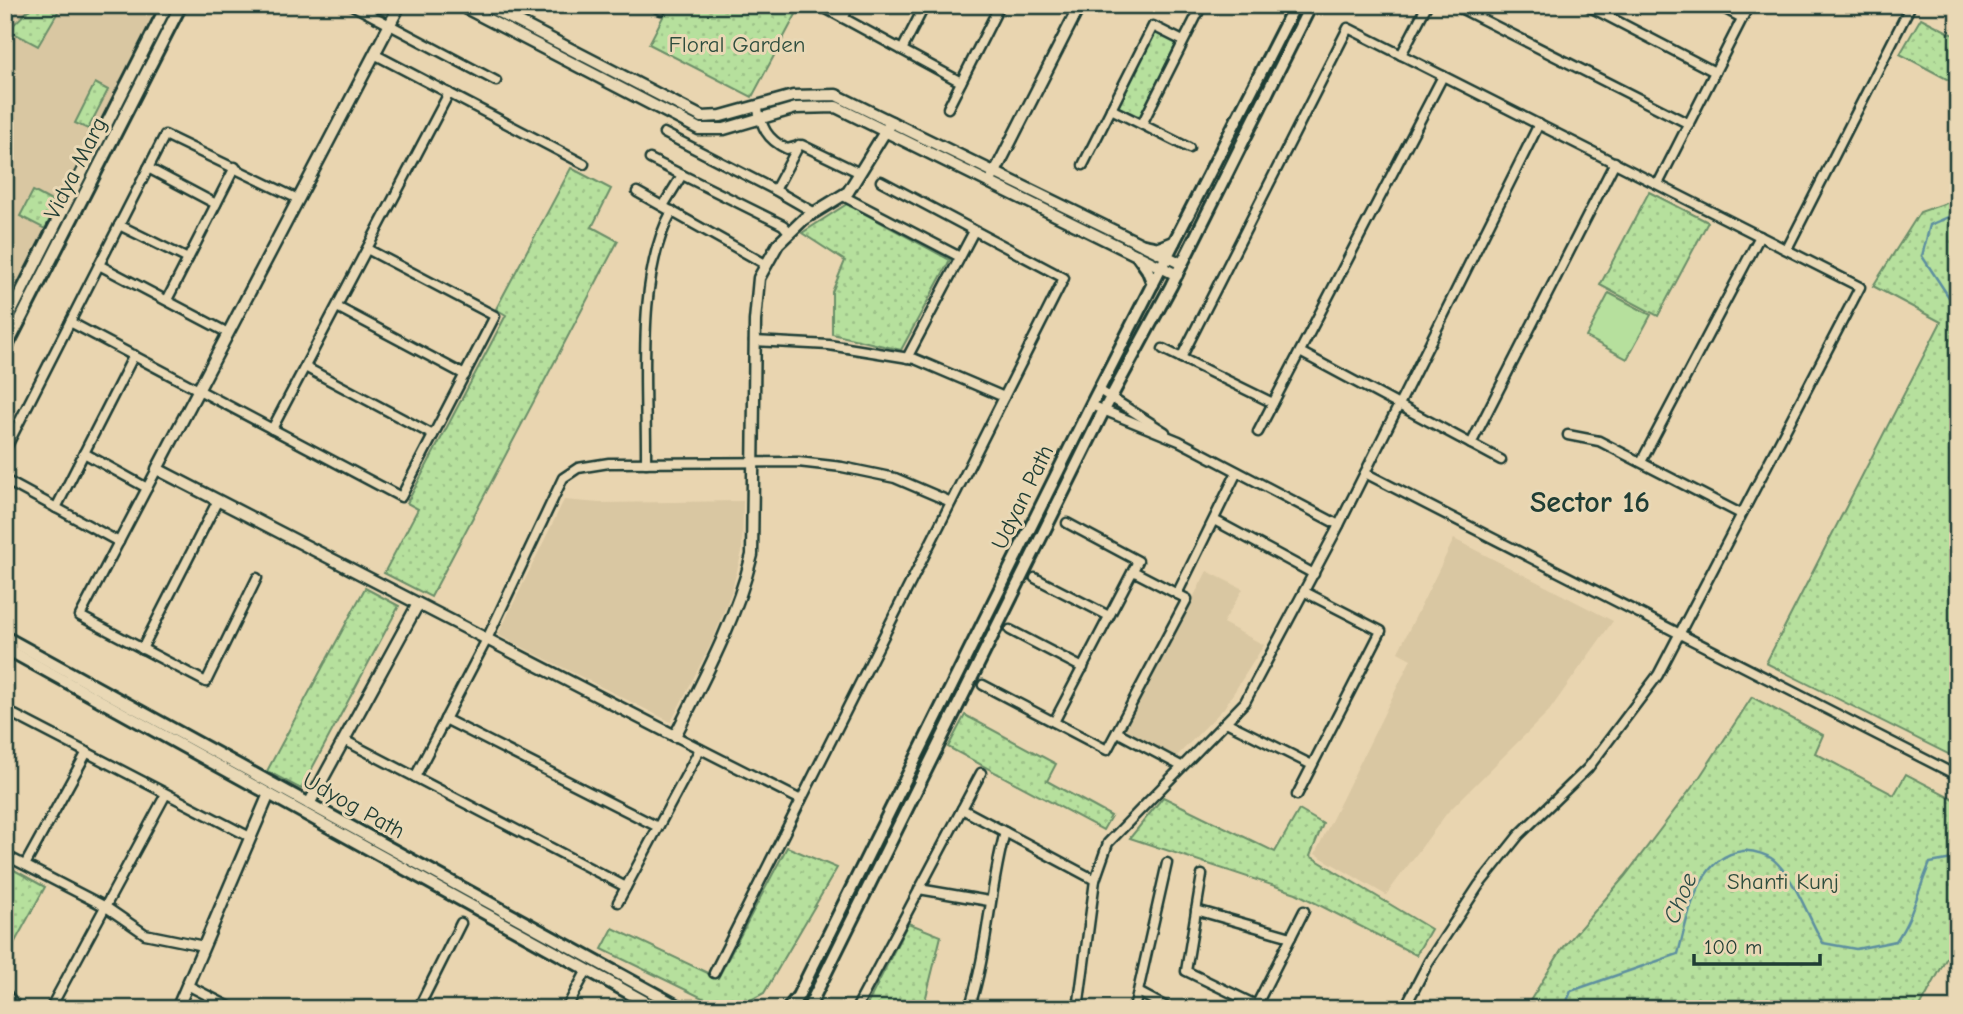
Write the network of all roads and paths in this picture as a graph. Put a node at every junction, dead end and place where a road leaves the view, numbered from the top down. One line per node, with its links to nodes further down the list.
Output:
1 (167, 5): 87 (main road, Vidya Marg)
2 (181, 5): 91 (main road, Vidya Marg)
3 (352, 5): 26 (street)
4 (400, 5): 26 (street)
5 (485, 5): 36 (street)
6 (652, 5): 7 (street)
7 (664, 5)
8 (850, 5): 25 (street)
9 (925, 5): 28 (street)
10 (1000, 5): 34 (street)
11 (1080, 5): 54 (street)
12 (1191, 5): 23 (street)
13 (1295, 5): 70 (main road, Udyan Path)
14 (1311, 5): 78 (main road, Udyan Path)
15 (1427, 5): 30 (street)
16 (1454, 5): 42 (street)
17 (1586, 5): 31 (street)
18 (1718, 5): 24 (street)
19 (1749, 5): 24 (street)
20 (1910, 5): 73 (street)
21 (821, 6): 25 (street)
22 (466, 7): 39 (street)
23 (1201, 8): 27 (street)
24 (1742, 18): 31 (street)
25 (843, 19): 28 (street)
26 (390, 24): 29 (street); 33 (street)
27 (1184, 41): 38 (street); 40 (street)
28 (902, 50): 34 (street)
29 (374, 54): 35 (street); 62 (street)
30 (1401, 55): 32 (street); 95 (street)
31 (1715, 72): 42 (street)
32 (1443, 76): 41 (street); 92 (street)
33 (496, 81)
34 (961, 82): 37 (street)
35 (449, 93): 49 (street); 72 (street)
36 (757, 106): 39 (street); 43 (street)
37 (948, 108)
38 (1111, 108): 40 (street); 50 (street)
39 (760, 118): 43 (street); 45 (street)
40 (1142, 124): 46 (street)
41 (1539, 124): 48 (street); 104 (street)
42 (1689, 124): 58 (street)
43 (888, 126): 53 (street); 54 (street); 57 (street)
44 (664, 133): 59 (street)
45 (799, 145): 53 (street); 59 (street)
46 (1189, 148)
47 (650, 159): 55 (street)
48 (1615, 162): 58 (street); 111 (street)
49 (584, 164)
50 (1083, 165)
51 (234, 167): 52 (street); 62 (street); 63 (street)
52 (148, 168): 63 (street); 66 (street)
53 (860, 173): 61 (street)
54 (995, 173): 57 (street); 71 (street)
55 (682, 175): 64 (street); 68 (street)
56 (881, 181): 67 (street)
57 (990, 183): 74 (street)
58 (1658, 184): 69 (street)
59 (775, 190): 65 (street)
60 (637, 192): 64 (street)
61 (843, 196): 65 (street); 75 (street)
62 (298, 199): 88 (street)
63 (216, 204): 77 (street)
64 (668, 208): 80 (street); 116 (street)
65 (815, 212): 68 (street)
66 (119, 225): 77 (street); 79 (street)
67 (974, 231): 75 (street); 101 (street)
68 (790, 233): 80 (street)
69 (1760, 236): 73 (street); 115 (street)
70 (1174, 242): 71 (main road); 76 (main road, Udyan Path)
71 (1143, 245): 76 (street)
72 (367, 249): 85 (street); 97 (street)
73 (1787, 249): 126 (street)
74 (1136, 255): 81 (street); 83 (main road)
75 (960, 257): 94 (street)
76 (1167, 257): 78 (street); 81 (main road, Udyan Path)
77 (188, 259): 84 (street)
78 (1182, 264): 82 (main road, Udyan Path)
79 (99, 265): 84 (street); 86 (street)
80 (767, 265): 89 (street)
81 (1161, 268): 82 (street); 83 (main road, Udyan Path)
82 (1177, 275): 100 (main road, Udyan Path)
83 (1153, 284): 99 (main road, Udyan Path)
84 (167, 300): 88 (street)
85 (337, 307): 96 (street); 97 (street)
86 (70, 322): 93 (street); 112 (street)
87 (5, 324)
88 (228, 333): 98 (street)
89 (754, 341): 94 (street); 117 (street)
90 (1163, 349): 95 (street)
91 (5, 350)
92 (1300, 352): 102 (street); 104 (street)
93 (134, 355): 98 (street); 113 (street)
94 (907, 358): 101 (street)
95 (1181, 358): 102 (street)
96 (305, 367): 106 (street); 108 (street)
97 (465, 374): 108 (street)
98 (198, 390): 106 (street); 118 (street)
99 (1099, 390): 100 (street); 103 (main road, Udyan Path)
100 (1112, 396): 105 (main road, Udyan Path); 110 (street)
101 (1004, 397): 124 (street)
102 (1273, 403): 107 (street)
103 (1091, 405): 105 (street); 200 (main road, Udyan Path)
104 (1399, 407): 111 (street); 120 (street)
105 (1103, 412): 110 (street); 201 (main road, Udyan Path)
106 (272, 429): 108 (street)
107 (1258, 432)
108 (433, 435)
109 (1568, 435): 115 (street)
110 (1179, 441): 119 (street)
111 (1471, 444): 114 (street)
112 (5, 450)
113 (84, 453): 122 (street); 125 (street)
114 (1501, 460)
115 (1641, 462): 126 (street)
116 (646, 463): 117 (street); 142 (street)
117 (753, 464): 124 (street); 153 (street)
118 (157, 469): 122 (street); 123 (street)
119 (1237, 472): 127 (street); 129 (street)
120 (1365, 473): 129 (street); 140 (street)
121 (5, 480): 125 (street)
122 (147, 488): 130 (street)
123 (218, 500): 137 (street); 144 (street)
124 (951, 502): 165 (street)
125 (56, 508): 130 (street)
126 (1741, 514): 140 (street)
127 (1214, 520): 132 (street); 136 (street)
128 (1067, 523): 131 (street)
129 (1339, 525): 132 (street)
130 (119, 542): 144 (street)
131 (1133, 571): 136 (street); 138 (street)
132 (1314, 574): 135 (street)
133 (257, 578): 144 (street)
134 (1035, 578): 138 (street)
135 (1305, 593): 150 (street); 157 (street)
136 (1177, 594): 152 (street)
137 (418, 604): 142 (street); 154 (street)
138 (1110, 616): 145 (street)
139 (1010, 630): 145 (street)
140 (1679, 633): 160 (street); 207 (street)
141 (5, 637): 166 (main road, Udyog Path)
142 (487, 639): 148 (street); 153 (street)
143 (5, 648): 163 (main road, Udyog Path)
144 (142, 649)
145 (1083, 668): 149 (street)
146 (983, 685): 149 (street)
147 (8, 711): 151 (street); 156 (street)
148 (445, 719): 161 (street); 168 (street)
149 (1054, 722): 152 (street)
150 (1226, 722): 157 (street); 158 (street)
151 (5, 723)
152 (1117, 732): 158 (street)
153 (675, 736): 155 (street)
154 (344, 740): 161 (street); 166 (street)
155 (700, 749): 165 (street); 168 (street)
156 (87, 752): 162 (street); 173 (street)
157 (1312, 765): 164 (street)
158 (1181, 766): 175 (street)
159 (981, 773): 167 (street)
160 (1958, 776)
161 (415, 777): 176 (street)
162 (166, 794): 170 (street); 180 (street)
163 (269, 794): 170 (street); 186 (main road, Udyog Path)
164 (1297, 794)
165 (801, 800): 187 (street)
166 (309, 804): 199 (main road, Udyog Path)
167 (961, 809): 169 (street); 177 (street)
168 (658, 827): 176 (street)
169 (1005, 832): 175 (street); 178 (street)
170 (250, 837): 185 (street)
171 (5, 855): 173 (street)
172 (1167, 863): 189 (street)
173 (25, 865): 180 (street)
174 (1202, 875): 181 (street)
175 (1095, 880): 204 (street)
176 (626, 887): 179 (street)
177 (919, 889): 178 (street); 202 (street)
178 (989, 901): 203 (street)
179 (618, 902)
180 (106, 907): 185 (street); 193 (street)
181 (1196, 910): 184 (street); 191 (street)
182 (1304, 911): 184 (street)
183 (461, 923): 196 (street)
184 (1291, 937): 191 (street)
185 (204, 946): 188 (street)
186 (587, 970): 197 (street); 198 (main road, Udyog Path)
187 (714, 973)
188 (187, 985): 194 (street); 195 (street)
189 (1140, 993): 205 (street); 206 (street)
190 (5, 994): 192 (street)
191 (1256, 1007)
192 (17, 1009)
193 (50, 1009)
194 (177, 1009)
195 (234, 1009)
196 (418, 1009)
197 (566, 1009)
198 (658, 1009)
199 (683, 1009)
200 (788, 1009)
201 (808, 1009)
202 (856, 1009)
203 (969, 1009)
204 (1077, 1009)
205 (1134, 1009)
206 (1170, 1009)
207 (1404, 1009)

